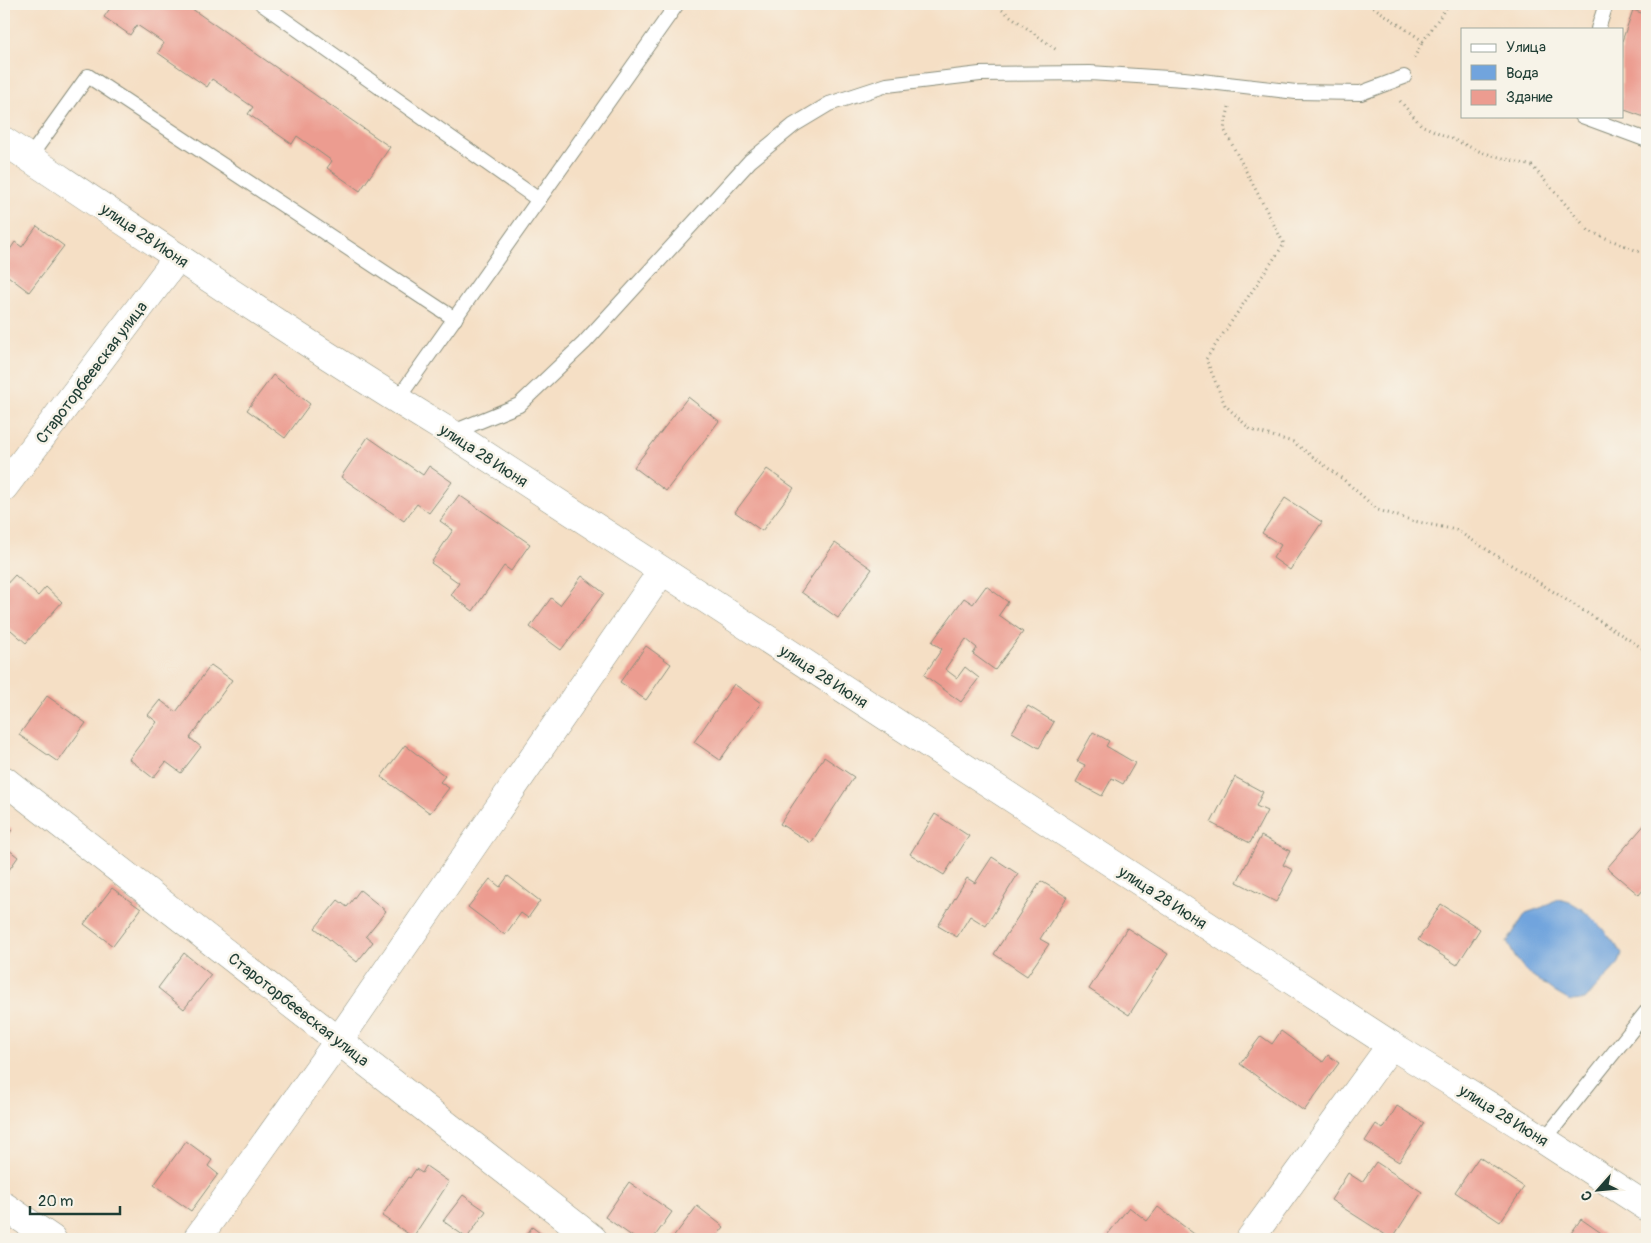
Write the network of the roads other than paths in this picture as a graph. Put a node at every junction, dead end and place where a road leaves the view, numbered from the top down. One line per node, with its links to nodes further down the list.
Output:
1 (262, 4): 10 (lane)
2 (677, 4): 10 (lane)
3 (1606, 4): 4 (lane)
4 (1598, 28)
5 (1404, 77): 14 (lane)
6 (1587, 118): 7 (lane)
7 (1647, 140)
8 (4, 141): 9 (street, улица 28 Июня)
9 (29, 158): 11 (street, улица 28 Июня); 12 (lane)
10 (539, 200): 12 (lane)
11 (178, 258): 13 (street, улица 28 Июня); 15 (street, Староторбеевская улица)
12 (455, 319): 13 (lane)
13 (397, 400): 14 (street, улица 28 Июня)
14 (451, 433): 16 (street, улица 28 Июня)
15 (4, 487)
16 (662, 571): 19 (street); 20 (street, улица 28 Июня)
17 (4, 780): 19 (street, Староторбеевская улица)
18 (1647, 1011): 21 (lane)
19 (339, 1040): 25 (street); 26 (street, Староторбеевская улица)
20 (1391, 1045): 21 (street, улица 28 Июня); 27 (street)
21 (1544, 1140): 23 (street, улица 28 Июня)
22 (4, 1206): 24 (street)
23 (1647, 1207)
24 (52, 1239)
25 (197, 1239)
26 (593, 1239)
27 (1250, 1239)

